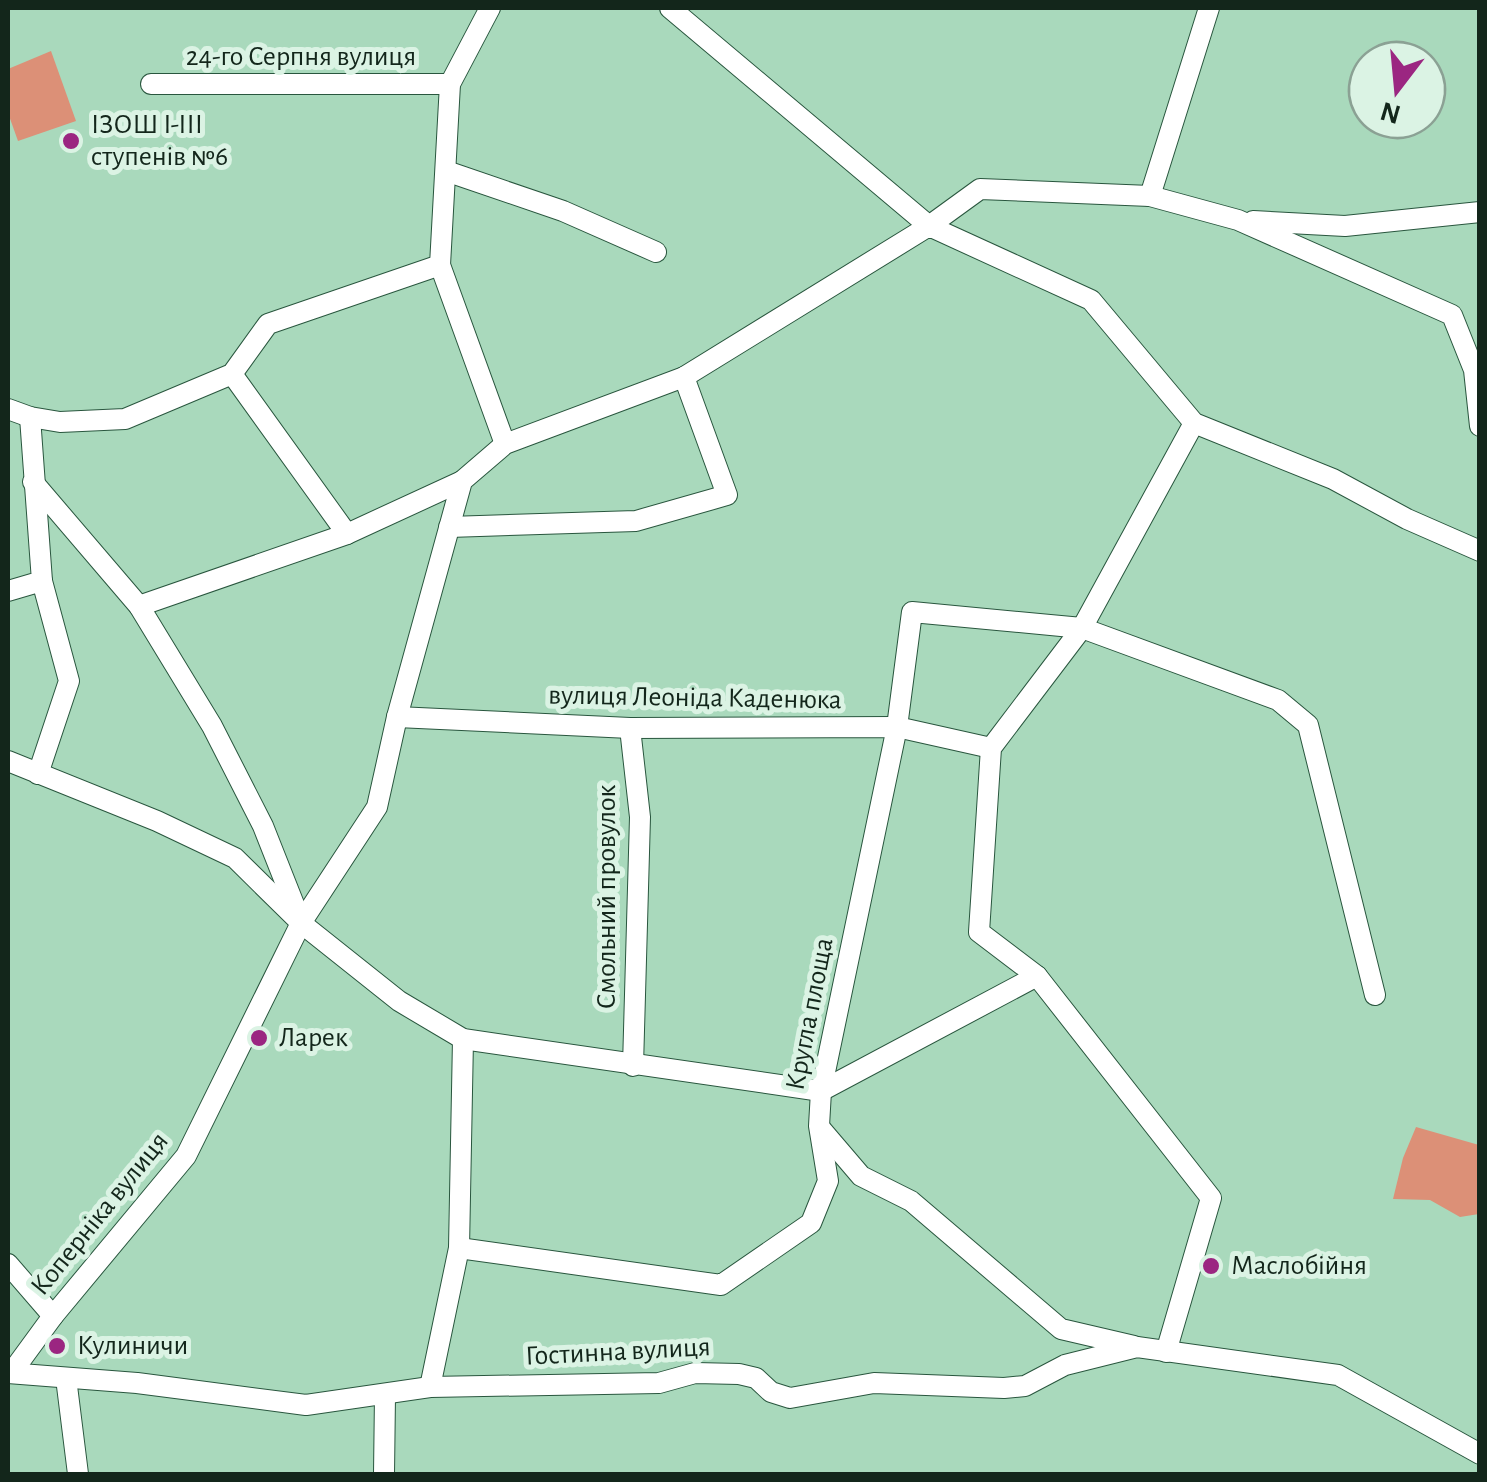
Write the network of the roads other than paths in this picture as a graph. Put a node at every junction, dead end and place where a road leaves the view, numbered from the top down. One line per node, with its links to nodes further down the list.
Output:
1 (490, 8): 5 (street)
2 (670, 8): 10 (street)
3 (1209, 8): 7 (street)
4 (152, 84): 5 (street, 24-го Серпня вулиця)
5 (450, 84): 6 (street)
6 (446, 171): 11 (street); 12 (street)
7 (1150, 196): 9 (street); 10 (street)
8 (1480, 212): 9 (street)
9 (1238, 220): 18 (street)
10 (929, 226): 14 (street); 17 (street)
11 (656, 252)
12 (440, 264): 13 (street); 19 (street)
13 (232, 374): 16 (street); 23 (street)
14 (684, 377): 19 (street); 22 (street)
15 (8, 409): 16 (street)
16 (30, 418): 21 (street)
17 (1194, 424): 24 (street); 28 (street)
18 (1480, 426)
19 (504, 444): 20 (street)
20 (462, 481): 22 (street); 23 (street)
21 (33, 482): 25 (street); 27 (street)
22 (449, 527): 29 (street)
23 (347, 534): 27 (street)
24 (1480, 551)
25 (42, 581): 26 (street); 34 (street)
26 (8, 591)
27 (140, 606): 35 (street)
28 (1082, 628): 30 (street, Кругла площа); 32 (street); 37 (street)
29 (397, 717): 31 (street, вулиця Леоніда Каденюка); 35 (street)
30 (897, 727): 31 (street, вулиця Леоніда Каденюка); 32 (street, вулиця Леоніда Каденюка); 40 (street, Кругла площа)
31 (630, 728): 39 (street, Смольний провулок)
32 (991, 748): 36 (street)
33 (8, 761): 34 (street)
34 (38, 774): 35 (street)
35 (301, 924): 38 (street); 44 (street, Коперніка вулиця)
36 (1037, 976): 40 (street); 46 (street)
37 (1375, 995)
38 (462, 1039): 39 (street); 42 (street)
39 (633, 1066): 40 (street)
40 (821, 1091): 41 (street, Кругла площа)
41 (819, 1126): 42 (street, Кругла площа); 45 (street, Гостинна вулиця)
42 (459, 1248): 49 (street)
43 (8, 1264): 44 (street)
44 (54, 1316): 47 (street, Коперніка вулиця)
45 (1137, 1347): 46 (street, Гостинна вулиця); 49 (street, Гостинна вулиця)
46 (1166, 1352): 51 (street, Гостинна вулиця)
47 (10, 1372): 48 (street, Гостинна вулиця)
48 (66, 1378): 50 (street, Гостинна вулиця); 52 (street)
49 (430, 1387): 50 (street, Гостинна вулиця)
50 (386, 1396): 53 (street)
51 (1480, 1454)
52 (78, 1474)
53 (384, 1474)

